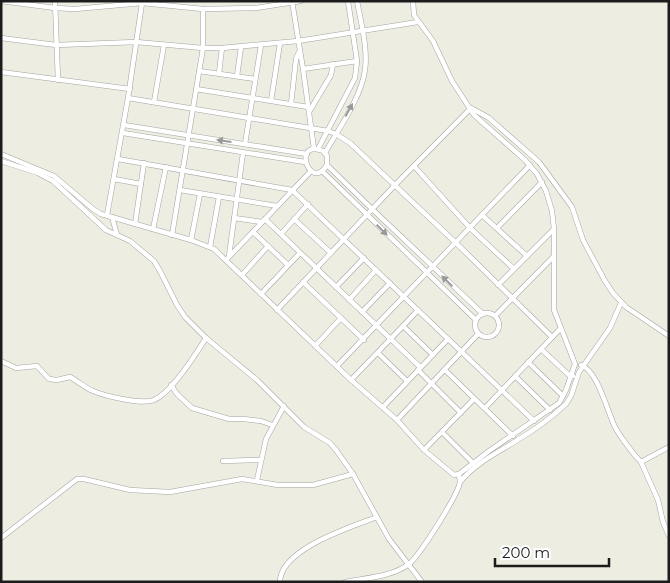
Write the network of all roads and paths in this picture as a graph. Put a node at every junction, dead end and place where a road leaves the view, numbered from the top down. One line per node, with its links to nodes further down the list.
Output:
1 (1, 1): 9 (street)
2 (55, 1): 9 (street)
3 (301, 1): 8 (street)
4 (348, 1): 13 (street)
5 (357, 1): 12 (street)
6 (413, 1): 11 (street)
7 (142, 2): 9 (street); 10 (street); 16 (street)
8 (292, 2): 10 (street); 15 (street)
9 (55, 8): 18 (street)
10 (203, 9): 22 (street)
11 (418, 22): 12 (street); 42 (street)
12 (363, 30): 13 (street); 49 (street, one-way to 12)
13 (352, 33): 15 (street); 25 (street)
14 (1, 38): 18 (street)
15 (298, 41): 17 (street); 24 (street)
16 (136, 42): 18 (street); 19 (street); 34 (street)
17 (280, 43): 20 (street); 38 (street)
18 (56, 45): 33 (street)
19 (164, 45): 22 (street); 39 (street)
20 (261, 45): 21 (street); 32 (street)
21 (241, 47): 23 (street); 31 (street)
22 (203, 48): 23 (street); 28 (street)
23 (222, 48): 30 (street)
24 (300, 50): 27 (street); 40 (street)
25 (357, 61): 26 (street); 47 (street)
26 (332, 64): 27 (street); 43 (street)
27 (303, 69): 43 (street)
28 (199, 70): 30 (street); 35 (street)
29 (1, 72): 33 (street)
30 (219, 73): 31 (street)
31 (237, 76): 32 (street)
32 (255, 79): 37 (street)
33 (58, 80): 34 (street)
34 (130, 89): 36 (street)
35 (196, 89): 37 (street); 41 (street)
36 (128, 98): 39 (street); 45 (street)
37 (253, 98): 38 (street); 44 (street)
38 (271, 101): 40 (street)
39 (154, 102): 41 (street)
40 (291, 104): 43 (street)
41 (193, 108): 44 (street); 50 (street)
42 (471, 108): 63 (street); 65 (street); 123 (street)
43 (308, 110): 46 (street)
44 (249, 118): 46 (street); 52 (street)
45 (124, 125): 48 (street); 50 (street)
46 (311, 129): 47 (street); 53 (street)
47 (328, 131): 49 (street); 53 (street)
48 (123, 133): 51 (street); 58 (street)
49 (336, 134): 55 (street); 73 (street)
50 (189, 136): 51 (street); 52 (street, one-way to 50)
51 (188, 144): 54 (street); 66 (street)
52 (245, 144): 57 (street)
53 (316, 149): 55 (street); 57 (street)
54 (243, 153): 60 (street); 70 (street)
55 (325, 153): 62 (street)
56 (1, 154): 84 (street)
57 (307, 154): 60 (street)
58 (118, 159): 61 (street); 69 (street)
59 (1, 161): 95 (street)
60 (305, 162): 67 (street)
61 (144, 163): 64 (street); 72 (street)
62 (327, 165): 68 (street); 81 (street)
63 (530, 165): 71 (street); 83 (street)
64 (166, 166): 66 (street); 91 (street)
65 (414, 166): 73 (street); 89 (street)
66 (184, 170): 70 (street); 74 (street)
67 (311, 171): 68 (street); 75 (street)
68 (322, 171): 82 (street)
69 (114, 179): 72 (street); 84 (street)
70 (239, 180): 75 (street); 78 (street)
71 (542, 182): 90 (street); 92 (street)
72 (141, 184): 88 (street)
73 (395, 185): 81 (street); 99 (street)
74 (180, 190): 76 (street); 96 (street)
75 (292, 190): 79 (street); 80 (street)
76 (200, 194): 77 (street); 98 (street)
77 (218, 197): 78 (street); 101 (street)
78 (237, 200): 80 (street); 85 (street)
79 (308, 204): 86 (street); 97 (street)
80 (277, 206): 87 (street)
81 (372, 210): 82 (street); 109 (street)
82 (366, 215): 97 (street); 113 (street, one-way to 113)
83 (482, 215): 89 (street); 90 (street)
84 (109, 216): 88 (street); 95 (street)
85 (234, 218): 87 (street); 107 (street)
86 (294, 219): 94 (street); 103 (street)
87 (264, 221): 93 (street); 94 (street)
88 (135, 224): 91 (street)
89 (470, 228): 99 (street); 111 (street)
90 (497, 228): 104 (street)
91 (153, 229): 96 (street)
92 (554, 229): 104 (street); 105 (street)
93 (253, 232): 100 (street); 107 (street)
94 (281, 234): 102 (street)
95 (117, 235): 137 (street)
96 (172, 235): 98 (street)
97 (344, 239): 103 (street); 106 (street)
98 (191, 240): 101 (street)
99 (456, 243): 109 (street); 117 (street)
100 (268, 246): 108 (street); 114 (street)
101 (210, 247): 107 (street)
102 (300, 253): 108 (street); 110 (street)
103 (331, 253): 110 (street)
104 (527, 256): 111 (street)
105 (554, 256): 121 (street); 133 (street)
106 (364, 258): 112 (street); 118 (street)
107 (228, 259): 114 (street)
108 (288, 265): 119 (street)
109 (433, 267): 113 (street); 127 (street, one-way to 109)
110 (316, 268): 115 (street); 118 (street)
111 (514, 269): 117 (street)
112 (376, 270): 116 (street); 122 (street)
113 (427, 274): 120 (street); 130 (street)
114 (242, 275): 119 (street)
115 (303, 282): 124 (street); 129 (street)
116 (390, 283): 120 (street); 126 (street)
117 (498, 285): 121 (street)
118 (336, 287): 122 (street)
119 (261, 294): 124 (street)
120 (405, 296): 125 (street); 131 (street)
121 (512, 298): 128 (street); 136 (street)
122 (349, 300): 126 (street)
123 (621, 303): 135 (street); 149 (street)
124 (277, 310): 141 (street)
125 (418, 310): 132 (street); 139 (street)
126 (362, 312): 131 (street)
127 (483, 314): 128 (street); 130 (street)
128 (495, 316): 134 (street)
129 (341, 318): 140 (street); 141 (street)
130 (476, 320): 134 (street)
131 (377, 326): 138 (street); 140 (street)
132 (403, 326): 138 (street); 145 (street)
133 (560, 329): 136 (street); 148 (street)
134 (478, 334): 143 (street)
135 (669, 336)
136 (552, 337): 142 (street)
137 (206, 338): 159 (street); 163 (street)
138 (390, 339): 144 (street); 151 (street)
139 (448, 339): 143 (street); 145 (street)
140 (364, 340): 150 (street)
141 (316, 346): 150 (street)
142 (541, 349): 147 (street); 154 (street)
143 (461, 351): 152 (street); 160 (street)
144 (378, 353): 156 (street); 157 (street)
145 (433, 355): 151 (street)
146 (1, 361): 159 (street)
147 (528, 362): 153 (street); 161 (street)
148 (575, 364): 149 (street); 154 (street)
149 (583, 365): 155 (street); 177 (street)
150 (337, 366): 156 (street)
151 (419, 368): 157 (street); 158 (street)
152 (445, 370): 158 (street); 162 (street)
153 (515, 376): 160 (street); 166 (street)
154 (570, 376): 155 (street); 161 (street)
155 (577, 376): 182 (street)
156 (351, 380): 164 (street)
157 (407, 381): 164 (street)
158 (432, 383): 167 (street); 168 (street)
159 (171, 385): 170 (street)
160 (502, 390): 165 (street); 169 (street)
161 (563, 396): 166 (street)
162 (474, 399): 165 (street); 167 (street)
163 (284, 406): 170 (street); 179 (street)
164 (383, 407): 168 (street)
165 (485, 408): 172 (street)
166 (550, 410): 169 (street)
167 (461, 413): 171 (street)
168 (397, 420): 174 (street)
169 (534, 421): 172 (street)
170 (272, 425): 175 (street)
171 (442, 432): 174 (street); 178 (street)
172 (512, 436): 178 (street)
173 (669, 447): 177 (street)
174 (424, 450): 180 (street)
175 (260, 460): 176 (street); 181 (street)
176 (223, 461)
177 (640, 462): 184 (street)
178 (473, 463): 180 (street)
179 (353, 474): 181 (street); 183 (street)
180 (459, 474): 182 (street)
181 (256, 480): 185 (street)
182 (460, 482): 186 (street)
183 (377, 517): 186 (street); 187 (street)
184 (669, 536)
185 (1, 538)
186 (408, 564): 188 (street); 189 (street)
187 (280, 582)
188 (345, 582)
189 (422, 582)

